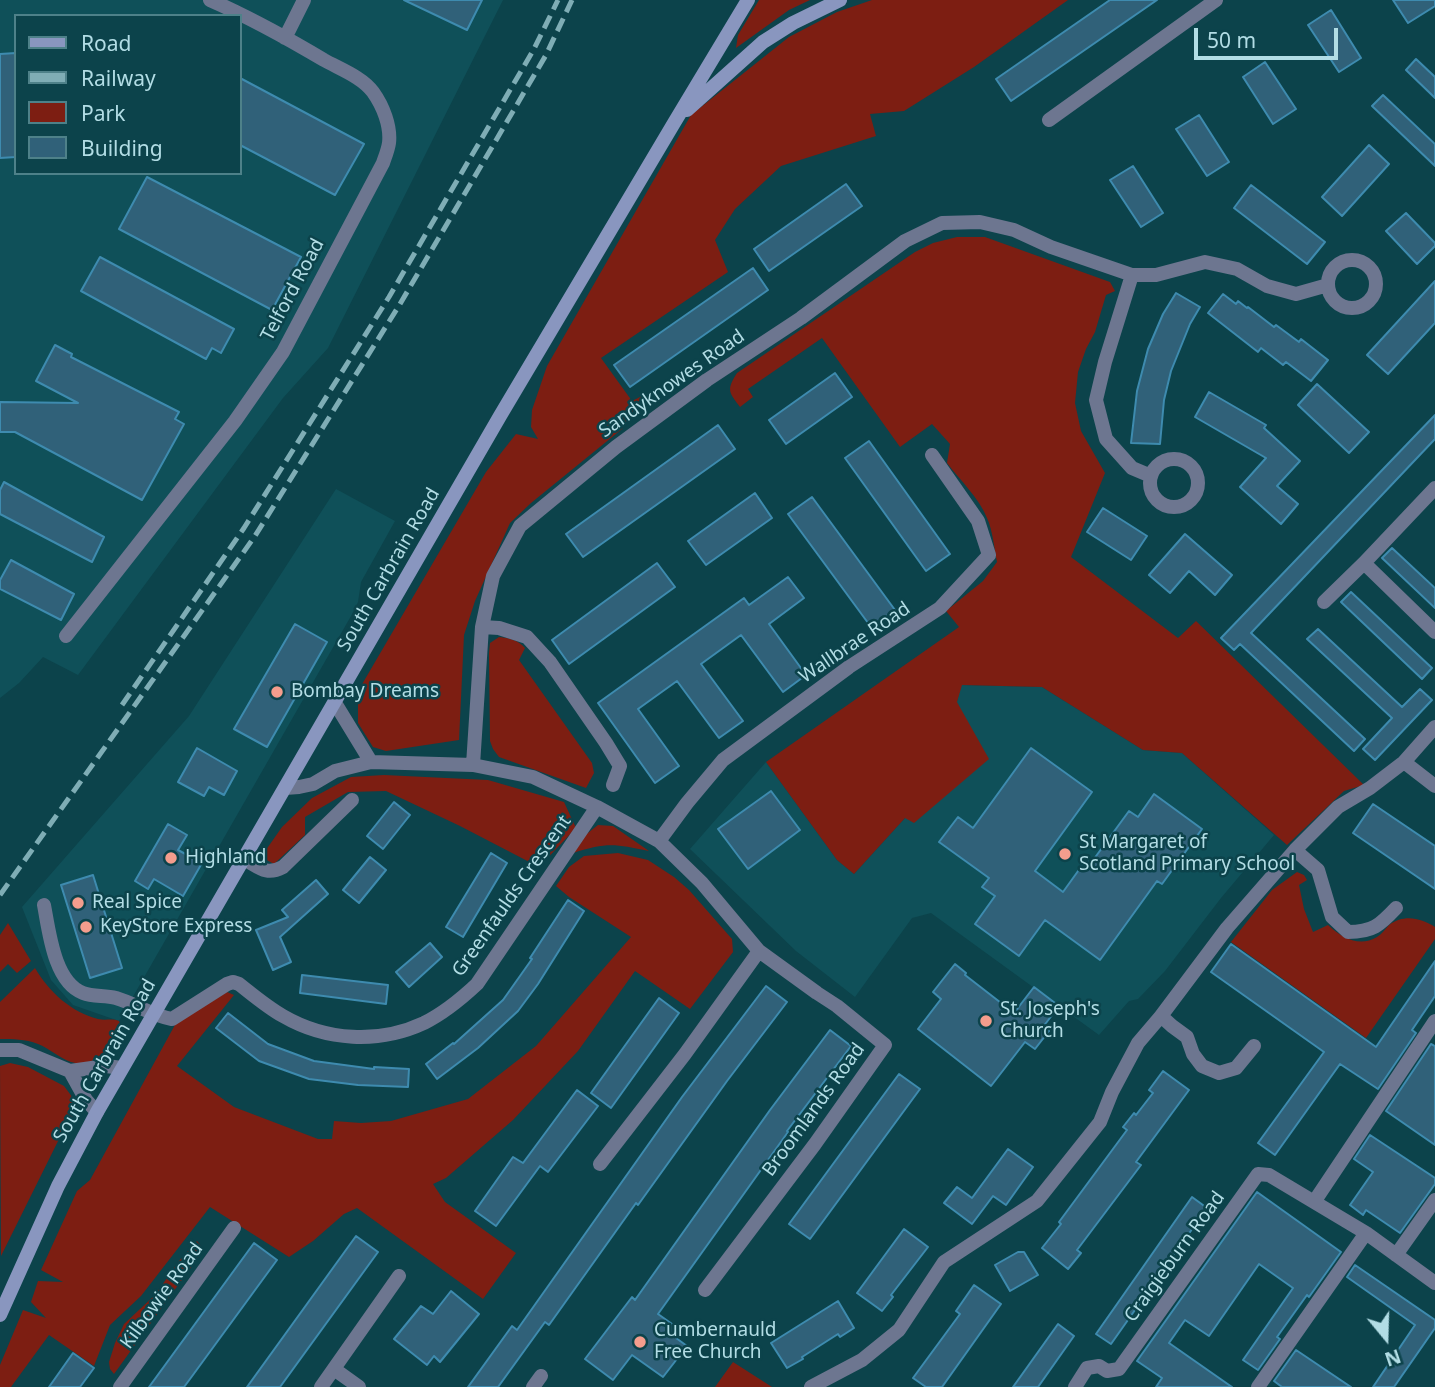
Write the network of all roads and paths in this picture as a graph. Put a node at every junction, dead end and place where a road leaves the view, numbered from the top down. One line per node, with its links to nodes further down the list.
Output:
1 (210, 0): 6 (street, Telford Road)
2 (304, 0): 8 (street)
3 (748, 0): 10 (street, South Carbrain Road)
4 (840, 0): 10 (street)
5 (1216, 0): 9 (street)
6 (241, 14)
7 (242, 14): 8 (street, Telford Road)
8 (285, 38): 20 (street, Telford Road)
9 (1049, 120)
10 (674, 123): 21 (street, South Carbrain Road)
11 (1132, 275): 12 (street); 14 (street); 18 (street, Sandyknowes Road)
12 (1328, 285)
13 (932, 455): 31 (street, Wallbrae Road)
14 (1150, 476)
15 (1435, 488): 16 (street)
16 (1364, 563): 17 (street); 19 (street)
17 (1324, 602)
18 (482, 627): 25 (street, Sandyknowes Road); 26 (street)
19 (1435, 632)
20 (66, 636)
21 (335, 703): 23 (street); 28 (street, South Carbrain Road)
22 (1435, 727): 24 (street)
23 (371, 762): 25 (street, Broomlands Road); 28 (street, Broomlands Road)
24 (1404, 762): 27 (street); 32 (street)
25 (473, 765): 30 (street, Broomlands Road)
26 (613, 785)
27 (1435, 786)
28 (285, 788): 33 (street, South Carbrain Road)
29 (352, 800): 33 (street)
30 (597, 807): 31 (street, Broomlands Road); 37 (street, Greenfaulds Crescent)
31 (659, 841): 36 (street, Broomlands Road)
32 (1295, 850): 35 (street); 38 (street)
33 (244, 859): 37 (street, South Carbrain Road)
34 (44, 905): 37 (street)
35 (1396, 908)
36 (760, 951): 45 (street); 53 (street, Broomlands Road)
37 (153, 1015): 42 (street, South Carbrain Road)
38 (1161, 1016): 40 (street); 59 (street)
39 (1435, 1021): 47 (street)
40 (1254, 1046)
41 (0, 1050): 43 (street)
42 (122, 1068): 43 (street); 44 (street, South Carbrain Road)
43 (70, 1070): 44 (street)
44 (97, 1112): 54 (street, South Carbrain Road)
45 (600, 1164)
46 (1435, 1200): 50 (street)
47 (1314, 1202): 49 (street, Craigieburn Road); 60 (street, Craigieburn Road)
48 (234, 1228): 56 (street, Kilbowie Road)
49 (1366, 1233): 50 (street, Craigieburn Road); 61 (street)
50 (1396, 1255): 52 (street, Craigieburn Road)
51 (399, 1276): 55 (street)
52 (1435, 1283)
53 (705, 1290)
54 (0, 1315)
55 (334, 1369): 57 (street); 58 (street)
56 (120, 1387)
57 (321, 1387)
58 (359, 1387)
59 (811, 1387)
60 (1075, 1387)
61 (1258, 1387)

